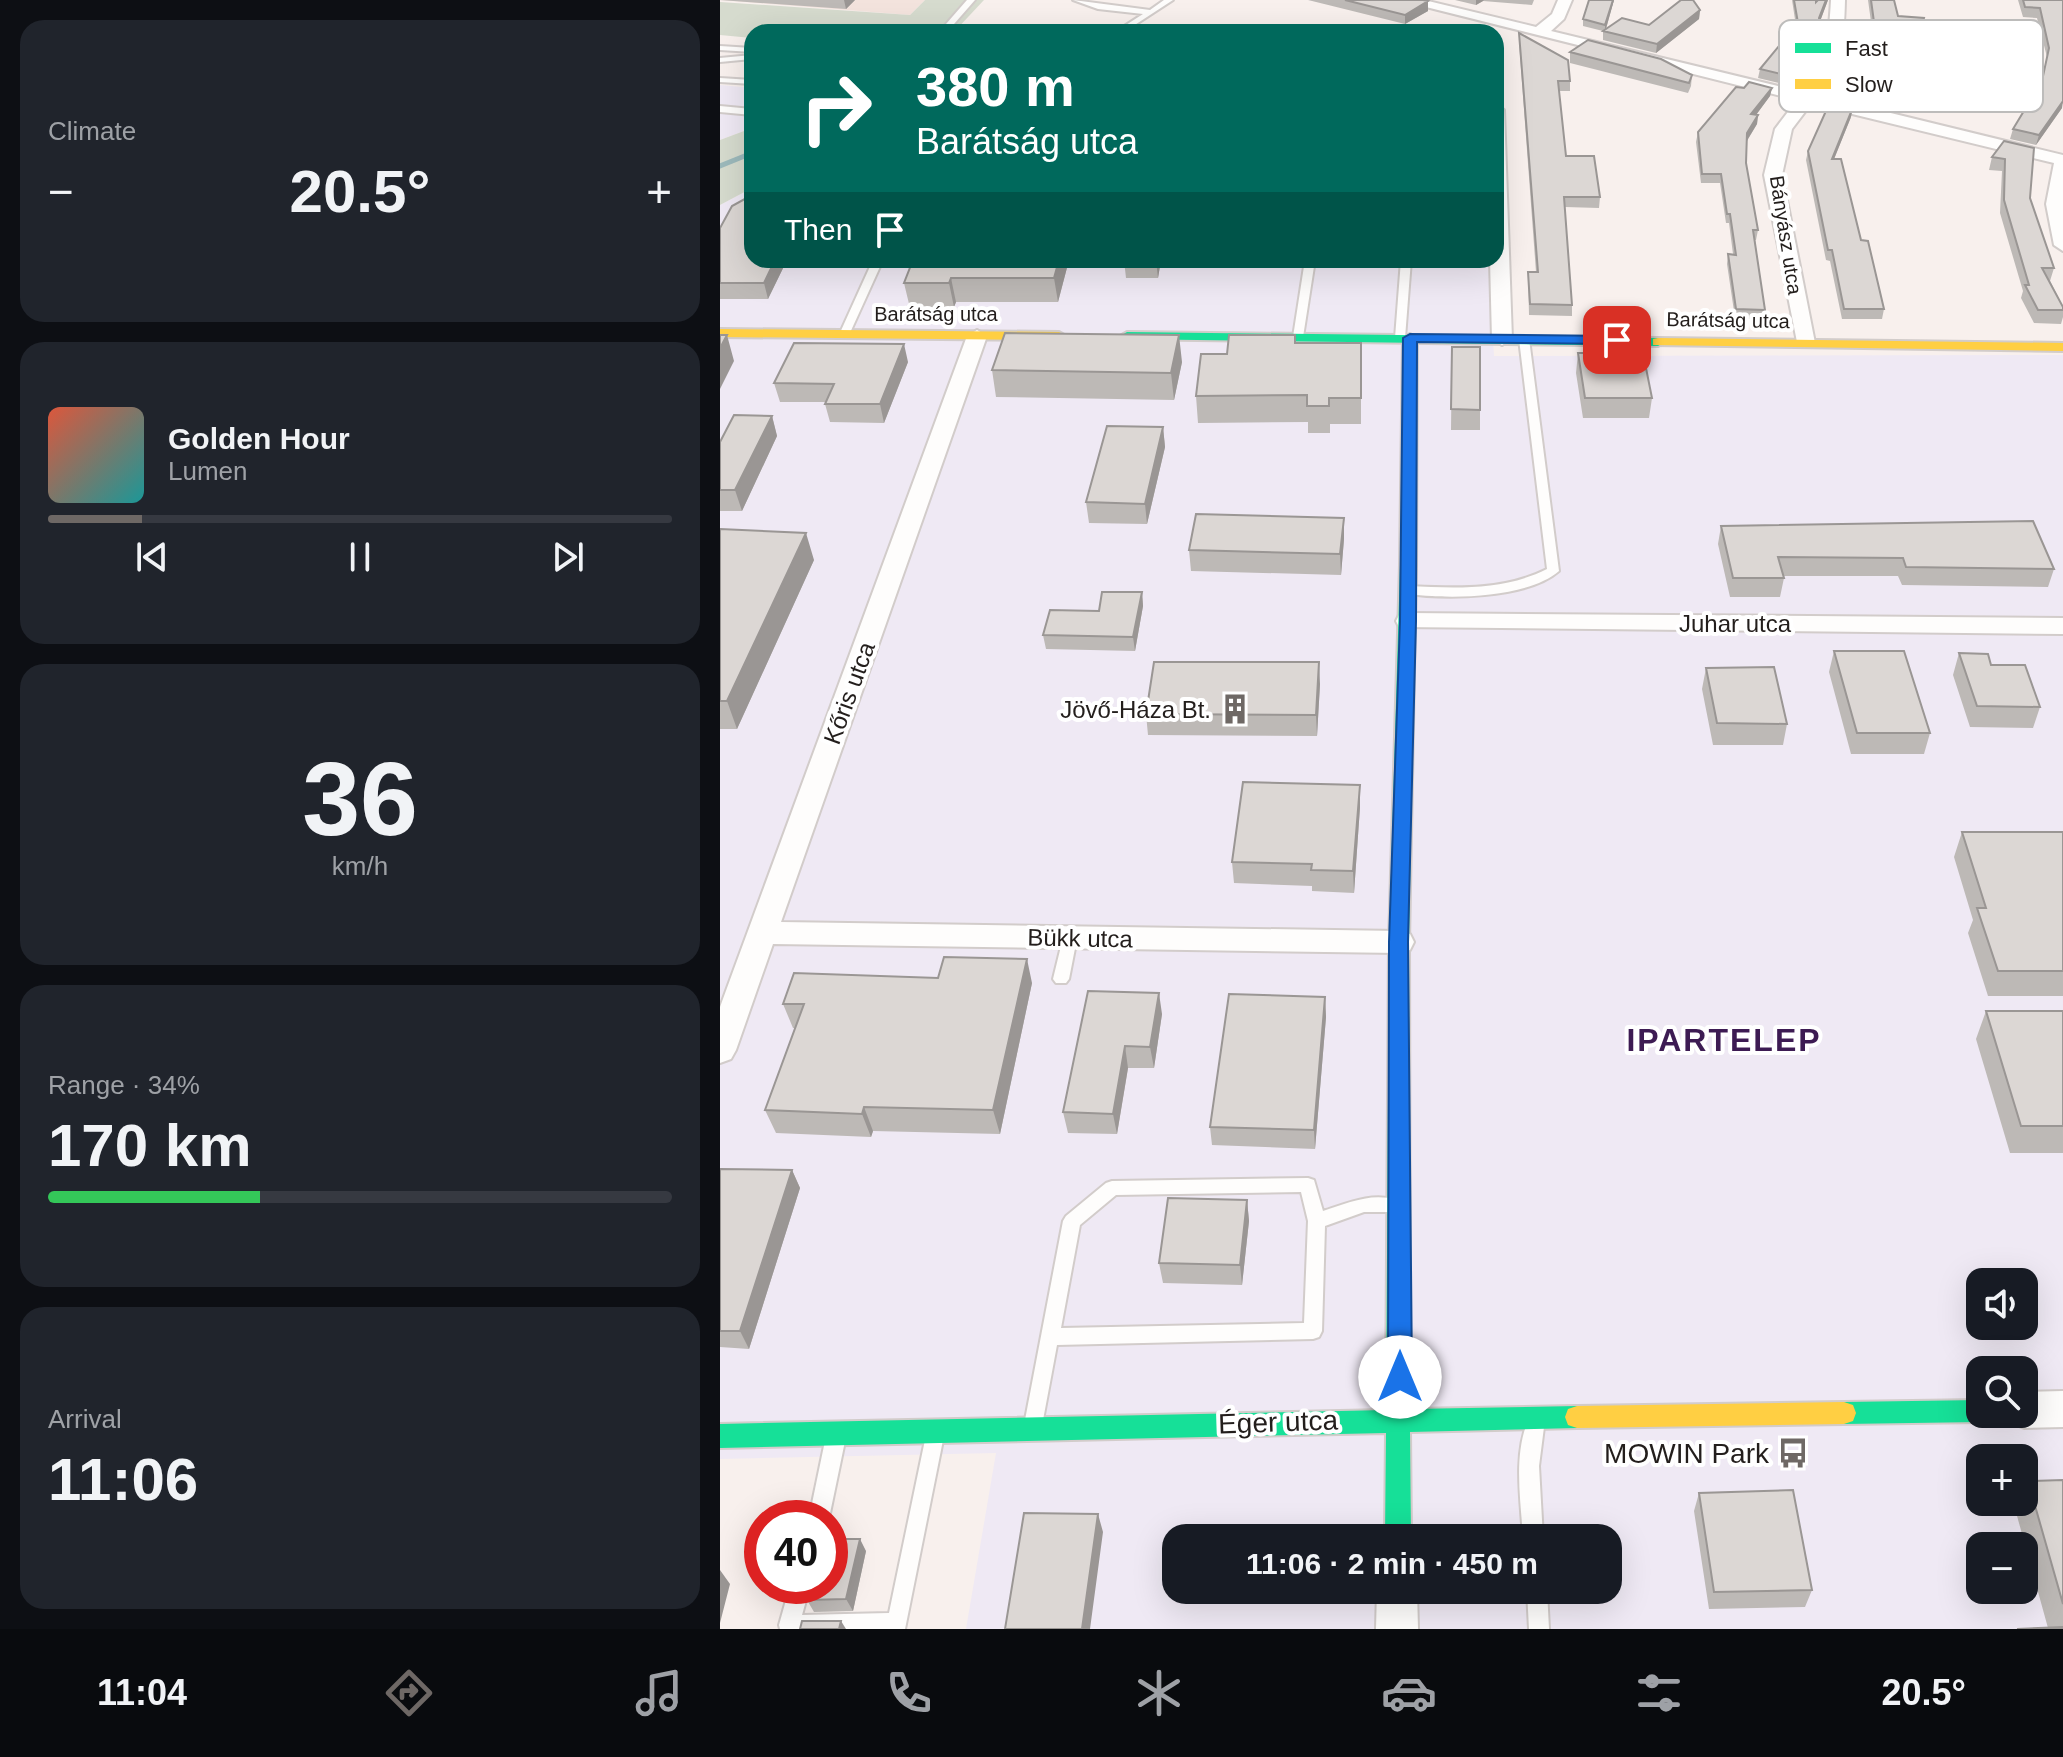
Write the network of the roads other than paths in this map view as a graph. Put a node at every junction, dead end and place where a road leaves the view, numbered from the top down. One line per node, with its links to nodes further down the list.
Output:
1 (971, 0): 9 (lane)
2 (1077, 0): 7 (lane)
3 (1169, 0): 7 (lane)
4 (1405, 0): 12 (street)
5 (1565, 0): 14 (street)
6 (1838, 0): 8 (street, Bányász utca)
7 (1151, 12): 10 (lane)
8 (1837, 20)
9 (950, 24)
10 (1132, 24)
11 (1504, 24): 13 (street)
12 (1504, 24)
13 (1520, 28): 14 (street); 15 (street)
14 (1540, 32): 22 (street)
15 (1504, 38)
16 (720, 48): 17 (lane)
17 (744, 50)
18 (744, 58): 19 (lane)
19 (720, 60)
20 (720, 80): 21 (lane)
21 (744, 82)
22 (1779, 91)
23 (720, 109): 24 (lane)
24 (744, 111)
25 (1796, 112): 42 (street, Bányász utca)
26 (1862, 112): 27 (street)
27 (2063, 162): 28 (street)
28 (2063, 245)
29 (874, 268): 34 (lane)
30 (1309, 268): 38 (lane)
31 (1406, 268): 39 (lane)
32 (1500, 268): 40 (street)
33 (720, 333): 34 (street, Barátság utca)
34 (844, 335): 35 (street, Barátság utca)
35 (977, 336): 36 (street, Barátság utca); 47 (street, Kőris utca)
36 (1084, 336)
37 (1115, 336): 38 (street, Barátság utca)
38 (1298, 337): 39 (street, Barátság utca)
39 (1405, 338): 40 (street, Barátság utca); 44 (street)
40 (1502, 339): 41 (street, Barátság utca)
41 (1524, 339): 42 (street, Barátság utca); 44 (lane)
42 (1805, 343): 43 (street, Barátság utca)
43 (2063, 347)
44 (1408, 590): 45 (street)
45 (1408, 621): 46 (street, Juhar utca); 49 (street)
46 (2063, 626)
47 (762, 933): 48 (street, Bükk utca); 51 (street, Kőris utca)
48 (1070, 938): 49 (street, Bükk utca); 50 (lane)
49 (1399, 942): 52 (street)
50 (1061, 979)
51 (720, 1050)
52 (1400, 1204): 53 (lane); 59 (street)
53 (1317, 1221): 54 (lane); 54 (lane)
54 (1050, 1337): 60 (lane)
55 (2063, 1409): 56 (street)
56 (2038, 1410)
57 (1966, 1411): 58 (street, Éger utca)
58 (1536, 1419): 59 (street, Éger utca); 66 (lane)
59 (1401, 1420): 60 (street, Éger utca); 65 (street)
60 (1032, 1428): 61 (street, Éger utca)
61 (935, 1431): 62 (street, Éger utca); 67 (lane)
62 (837, 1433): 63 (street, Éger utca); 64 (lane)
63 (720, 1436)
64 (823, 1500)
65 (1398, 1524)
66 (1532, 1524)
67 (795, 1604)
68 (1397, 1604): 70 (street)
69 (1538, 1604): 71 (lane)
70 (1397, 1629)
71 (1539, 1629)

